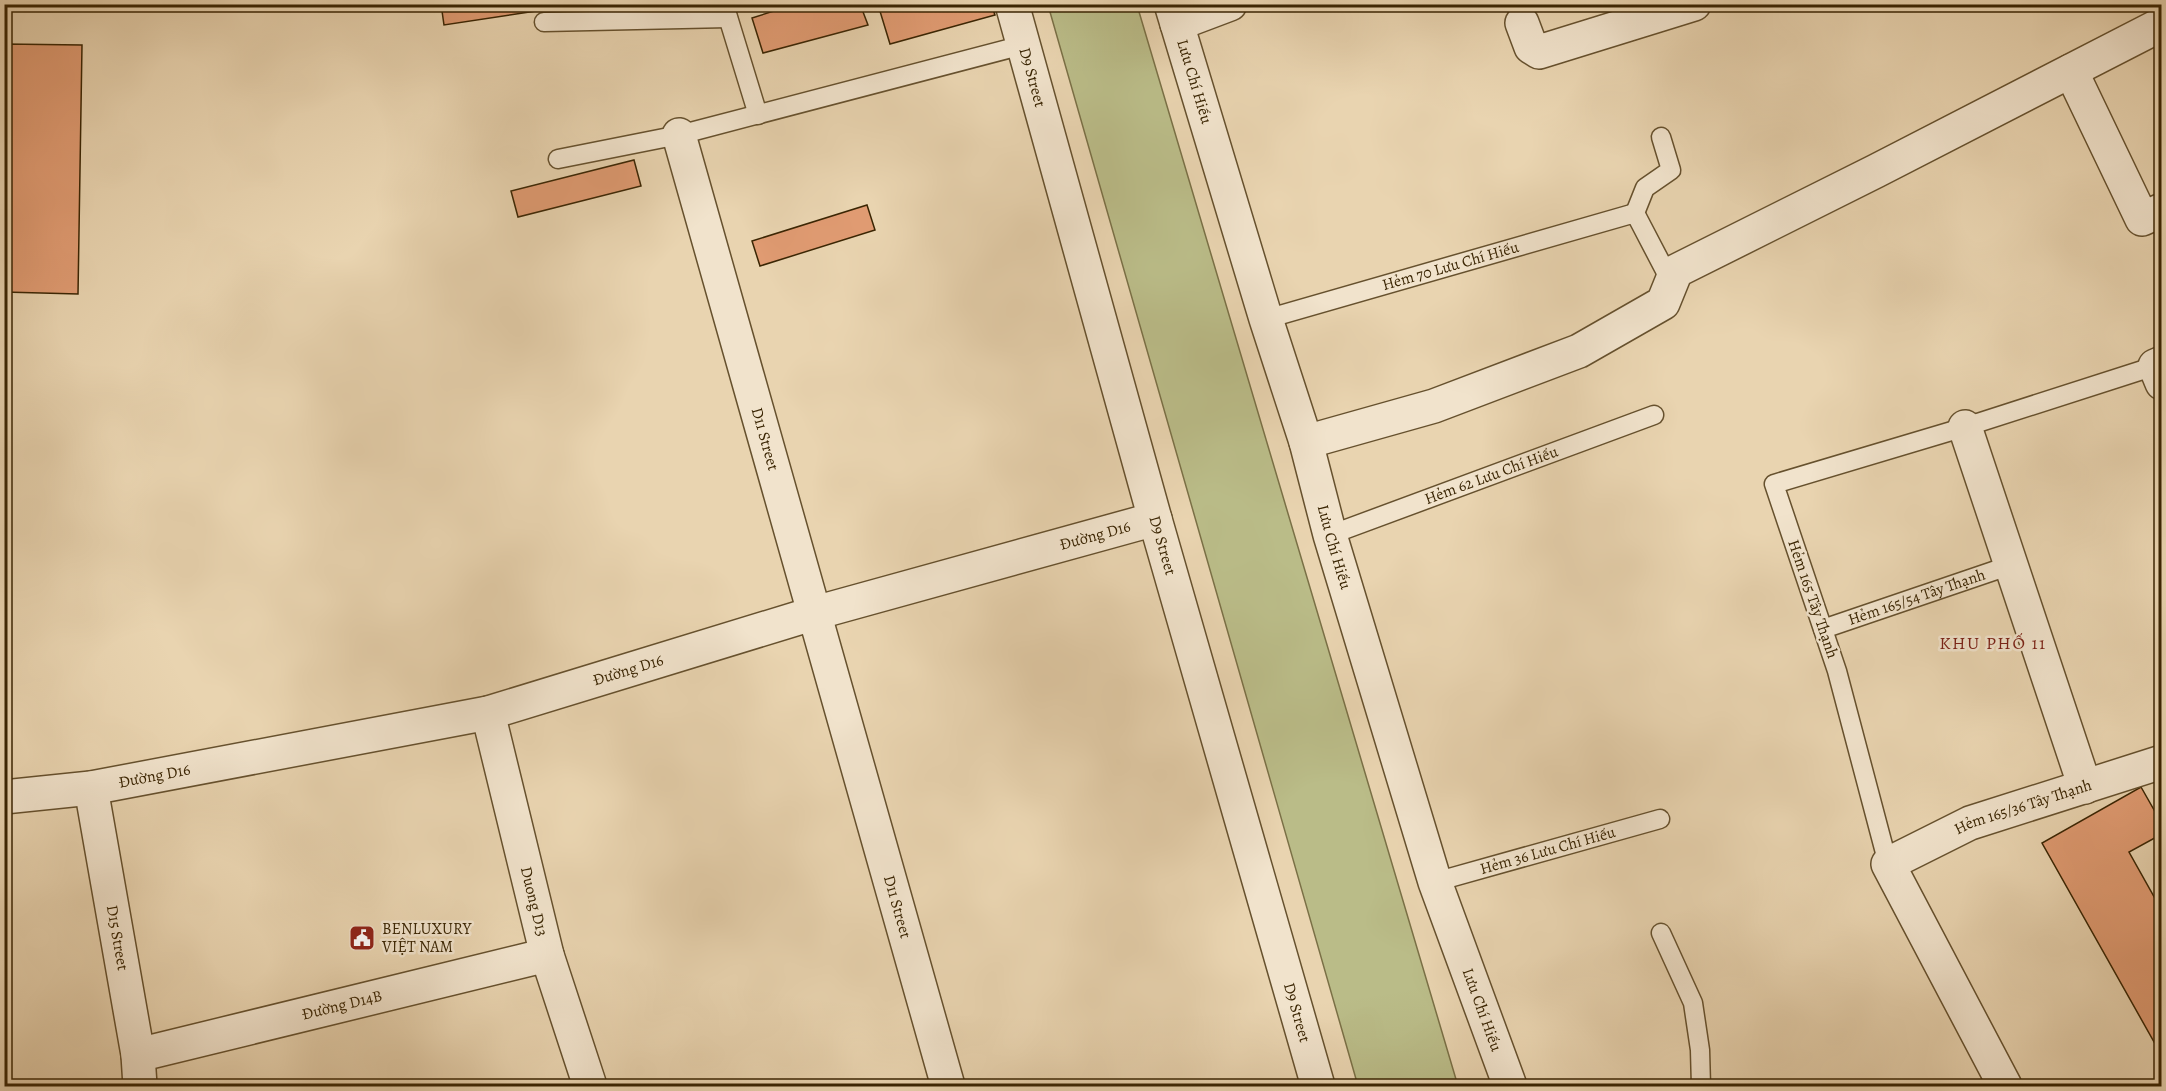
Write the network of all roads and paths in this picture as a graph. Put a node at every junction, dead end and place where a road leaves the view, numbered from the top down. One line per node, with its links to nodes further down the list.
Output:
1 (1012, 4): 9 (street, D9 Street)
2 (1230, 4): 5 (street)
3 (1694, 4): 7 (street)
4 (726, 11): 6 (lane); 11 (lane)
5 (1174, 14): 18 (street, Lưu Chí Hiếu)
6 (544, 22)
7 (1522, 23)
8 (2162, 24): 10 (street)
9 (1023, 45): 11 (lane); 23 (street, D9 Street)
10 (2071, 71): 15 (street); 17 (street)
11 (758, 115): 12 (lane)
12 (679, 135): 14 (lane); 26 (street, D11 Street)
13 (1661, 137): 16 (lane)
14 (558, 159)
15 (2162, 210)
16 (1635, 213): 17 (lane); 18 (lane, Hẻm 70 Lưu Chí Hiếu)
17 (1671, 282): 22 (street)
18 (1266, 319): 22 (street, Lưu Chí Hiếu)
19 (2159, 370): 21 (lane, Hẻm 165 Tây Thạnh)
20 (1654, 415): 24 (lane, Hẻm 62 Lưu Chí Hiếu)
21 (1965, 427): 25 (street); 27 (lane, Hẻm 165 Tây Thạnh)
22 (1306, 442): 24 (street, Lưu Chí Hiếu)
23 (1155, 519): 26 (street, Đường D16); 41 (street, D9 Street)
24 (1330, 534): 35 (street, Lưu Chí Hiếu)
25 (2011, 565): 27 (lane, Hẻm 165/54 Tây Thạnh); 30 (street)
26 (815, 613): 28 (street, Đường D16); 40 (street, D11 Street)
27 (1823, 629): 34 (lane, Hẻm 165 Tây Thạnh)
28 (488, 713): 31 (street, Đường D16); 37 (street, Duong D13)
29 (2162, 762): 30 (street, Hẻm 165/36 Tây Thạnh)
30 (2085, 787): 34 (street, Hẻm 165/36 Tây Thạnh)
31 (91, 788): 32 (street, Đường D16); 38 (street, D15 Street)
32 (4, 797)
33 (1660, 819): 35 (lane, Hẻm 36 Lưu Chí Hiếu)
34 (1887, 864): 44 (street, Hẻm 165 Tây Thạnh)
35 (1435, 882): 42 (street, Lưu Chí Hiếu)
36 (1661, 933): 43 (lane)
37 (547, 955): 38 (street, Đường D14B); 39 (street, Duong D13)
38 (139, 1071)
39 (590, 1086)
40 (948, 1086)
41 (1318, 1086)
42 (1510, 1086)
43 (1701, 1086)
44 (2005, 1086)

